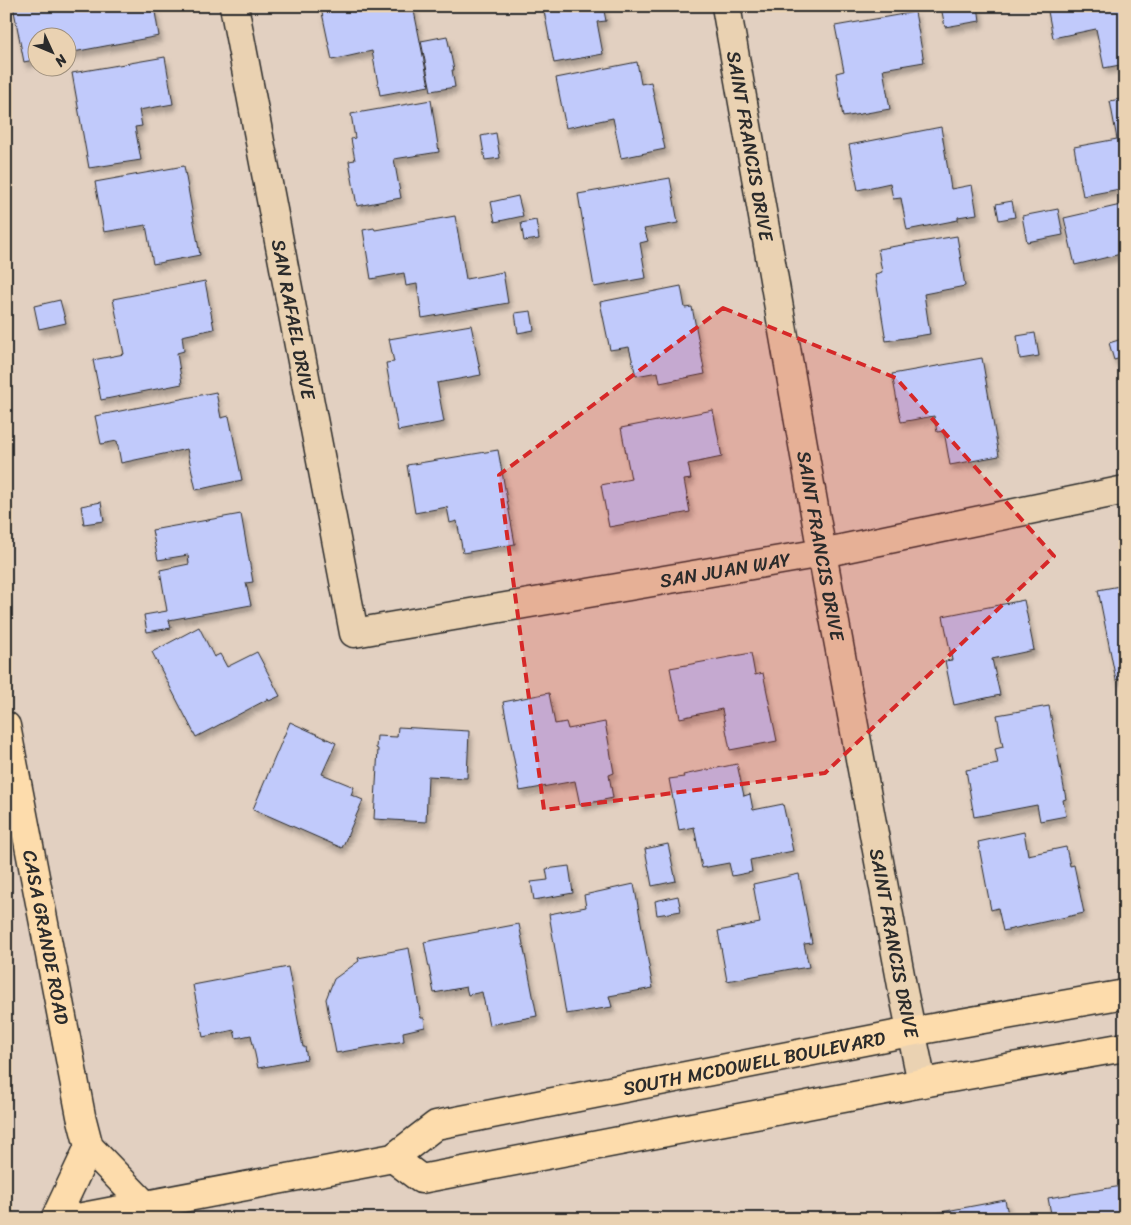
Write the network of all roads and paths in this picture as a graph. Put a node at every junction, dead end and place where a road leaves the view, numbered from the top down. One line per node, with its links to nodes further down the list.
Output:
1 (234, 6): 5 (street, SAN RAFAEL DRIVE)
2 (726, 6): 4 (street, SAINT FRANCIS DRIVE)
3 (1125, 490): 4 (street, SAN JUAN WAY)
4 (822, 553): 5 (street, SAN JUAN WAY); 9 (street, SAINT FRANCIS DRIVE)
5 (354, 633)
6 (6, 726): 7 (main road, CASA GRANDE ROAD)
7 (12, 782): 12 (main road, CASA GRANDE ROAD)
8 (1125, 994): 9 (main road, SOUTH MCDOWELL BOULEVARD)
9 (910, 1032): 11 (street, SAINT FRANCIS DRIVE); 13 (main road, SOUTH MCDOWELL BOULEVARD)
10 (1125, 1047): 11 (main road)
11 (922, 1083): 13 (main road)
12 (89, 1147): 14 (main road, CASA GRANDE ROAD); 15 (main road)
13 (393, 1158): 14 (main road, SOUTH MCDOWELL BOULEVARD)
14 (146, 1212): 16 (main road, SOUTH MCDOWELL BOULEVARD)
15 (55, 1219)
16 (72, 1219)

